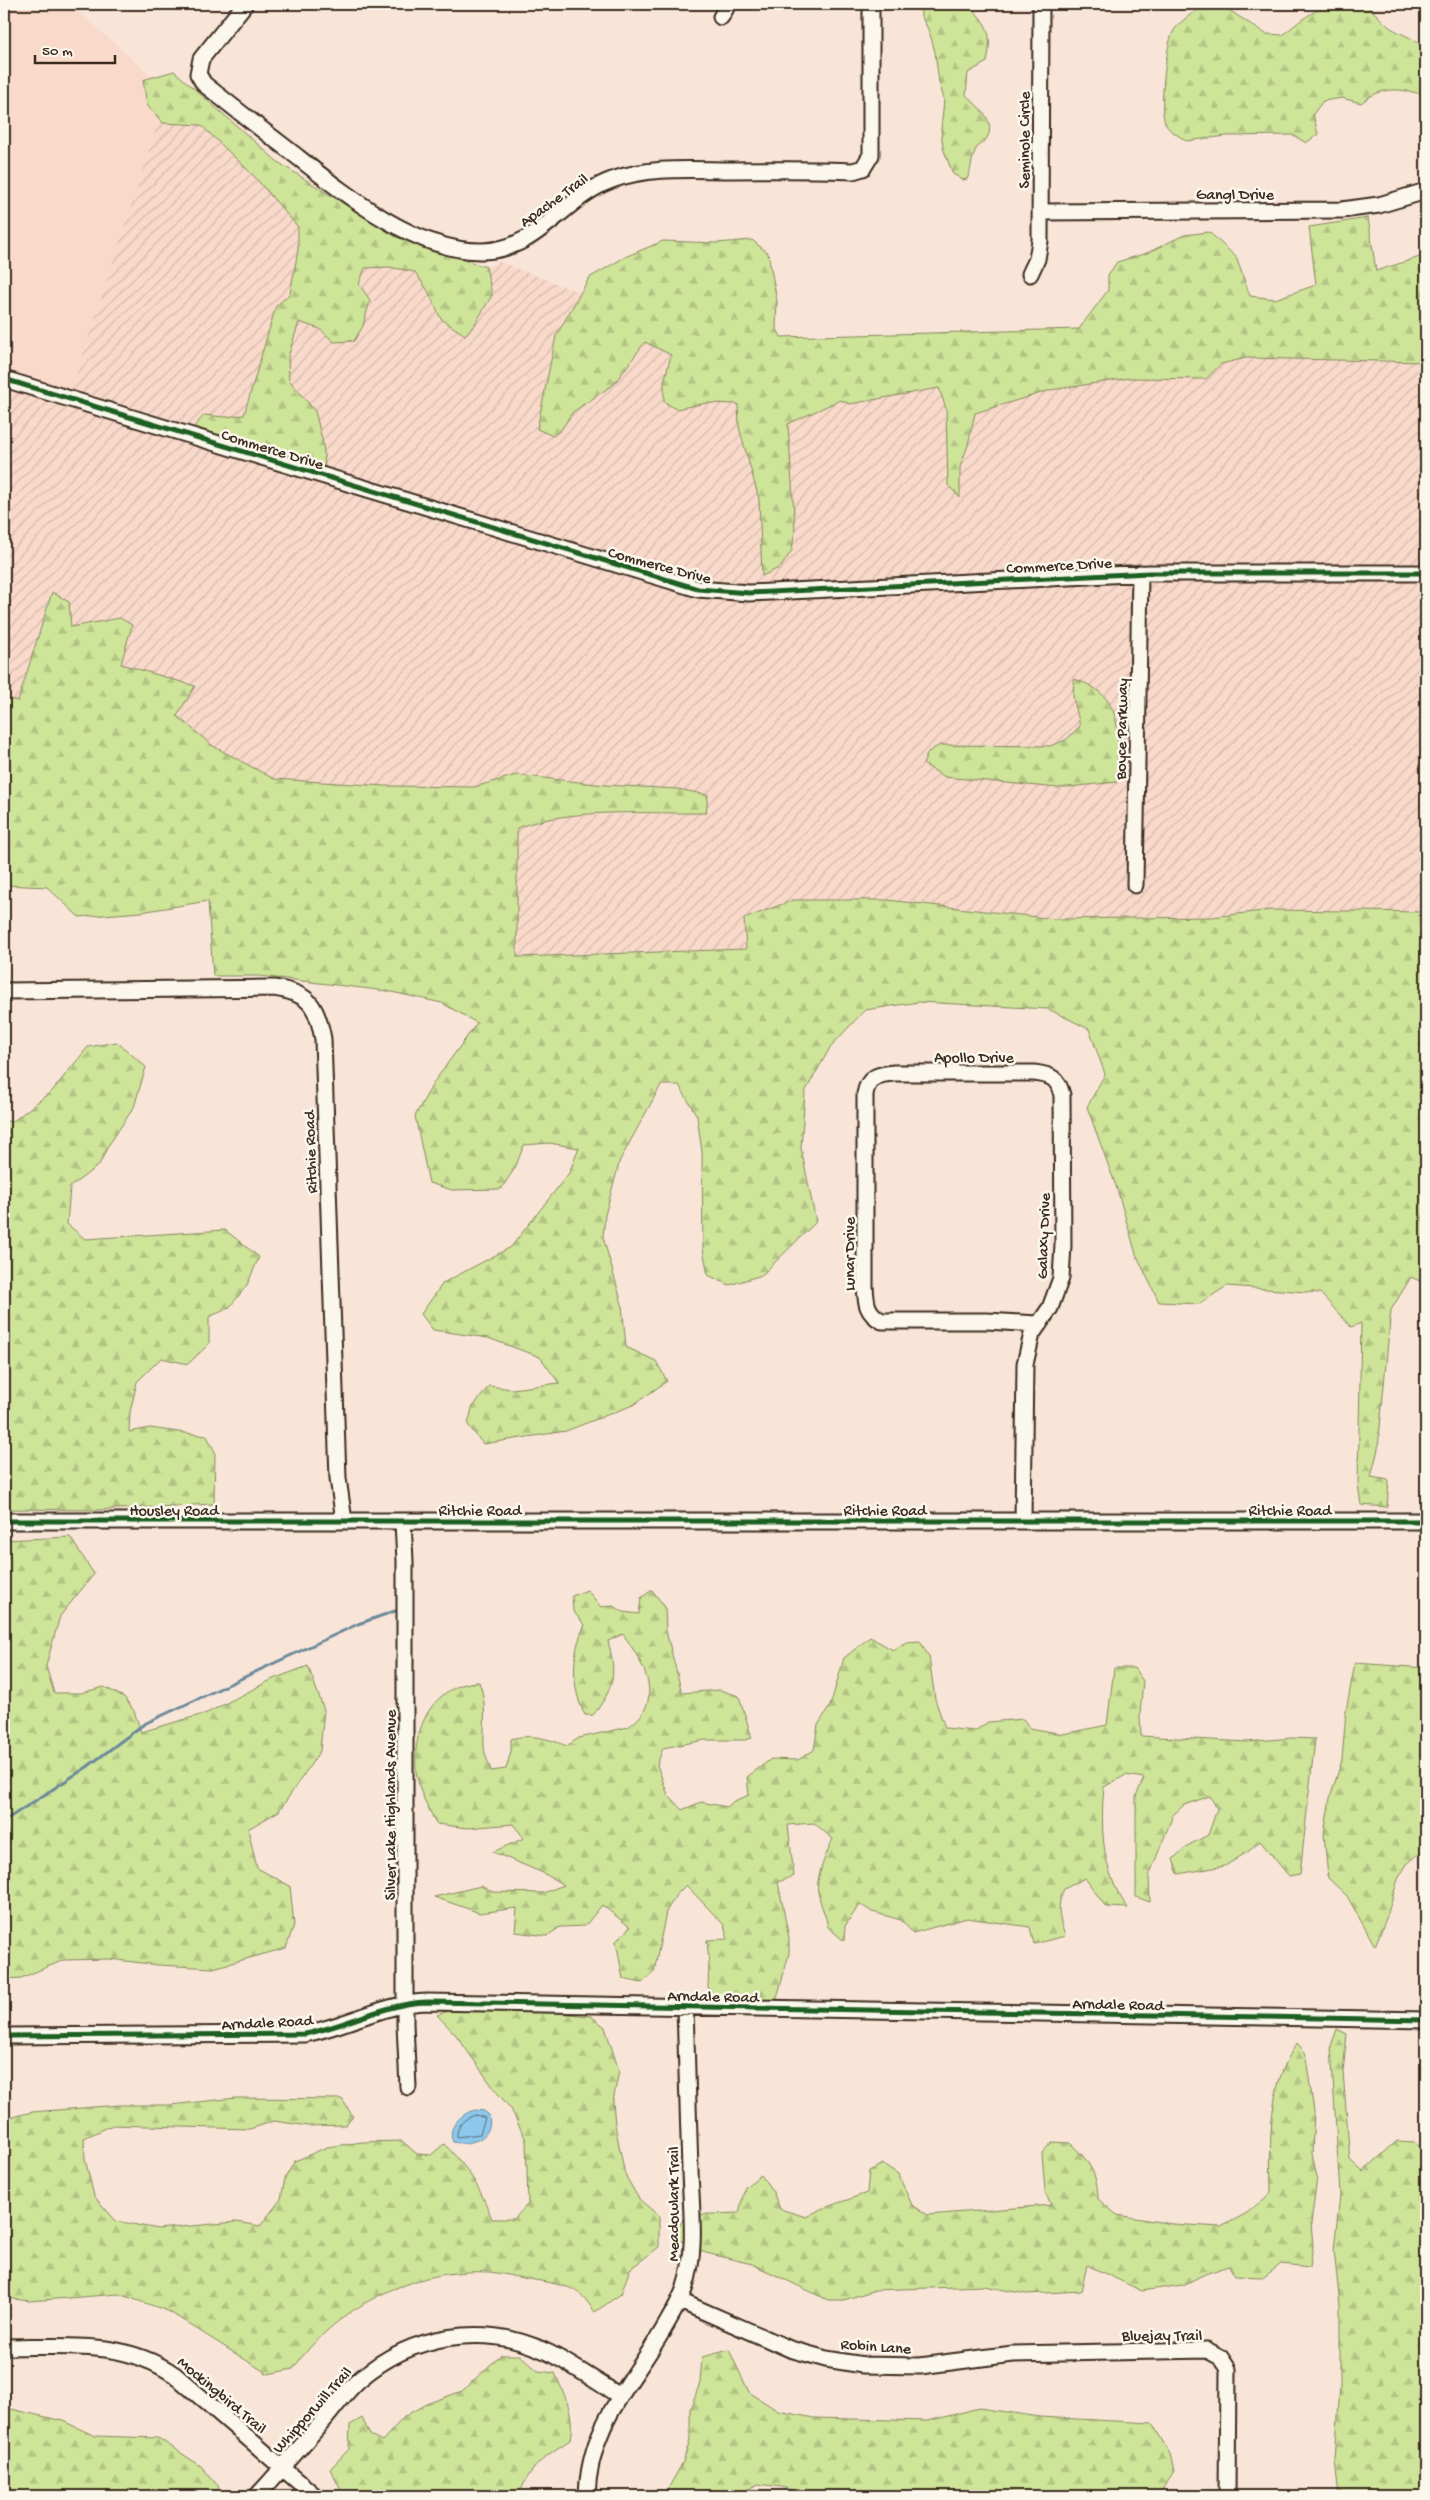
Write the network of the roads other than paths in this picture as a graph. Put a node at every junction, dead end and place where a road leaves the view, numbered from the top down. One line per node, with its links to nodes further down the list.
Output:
1 (245, 4): 2 (street, Apache Trail)
2 (871, 4)
3 (1041, 4): 5 (street, Seminole Circle)
4 (1426, 191): 5 (street, Gangl Drive)
5 (1041, 212): 6 (street, Seminole Circle)
6 (1030, 274)
7 (4, 379): 8 (street, Commerce Drive)
8 (1140, 573): 9 (street, Commerce Drive); 10 (street, Boyce Parkway)
9 (1426, 573)
10 (1135, 885)
11 (4, 991): 16 (street, Ritchie Road)
12 (875, 1077): 13 (street, Apollo Drive); 14 (street, Lunar Drive)
13 (1062, 1095): 14 (street, Galaxy Drive)
14 (1038, 1324): 19 (street, Galaxy Drive)
15 (4, 1521): 16 (street, Housley Road)
16 (344, 1521): 18 (street, Ritchie Road)
17 (1426, 1521): 19 (street, Ritchie Road)
18 (403, 1522): 19 (street, Ritchie Road); 20 (street, Silver Lake Highlands Avenue)
19 (1023, 1522)
20 (406, 2004): 21 (street, Arndale Road); 23 (street, Arndale Road); 24 (street, Silver Lake Highlands Avenue)
21 (685, 2007): 22 (street, Arndale Road); 25 (street, Meadowlark Trail)
22 (1426, 2020)
23 (4, 2036)
24 (408, 2087)
25 (680, 2301): 27 (street, Robin Lane); 28 (street, Meadowlark Trail)
26 (4, 2347): 29 (street, Mockingbird Trail)
27 (1080, 2352): 33 (street, Bluejay Trail)
28 (620, 2396): 29 (street, Whipporwill Trail); 32 (street, Meadowlark Trail)
29 (282, 2468): 30 (street, Whipporwill Trail); 31 (street, Mockingbird Trail)
30 (257, 2496)
31 (315, 2496)
32 (588, 2496)
33 (1228, 2496)

